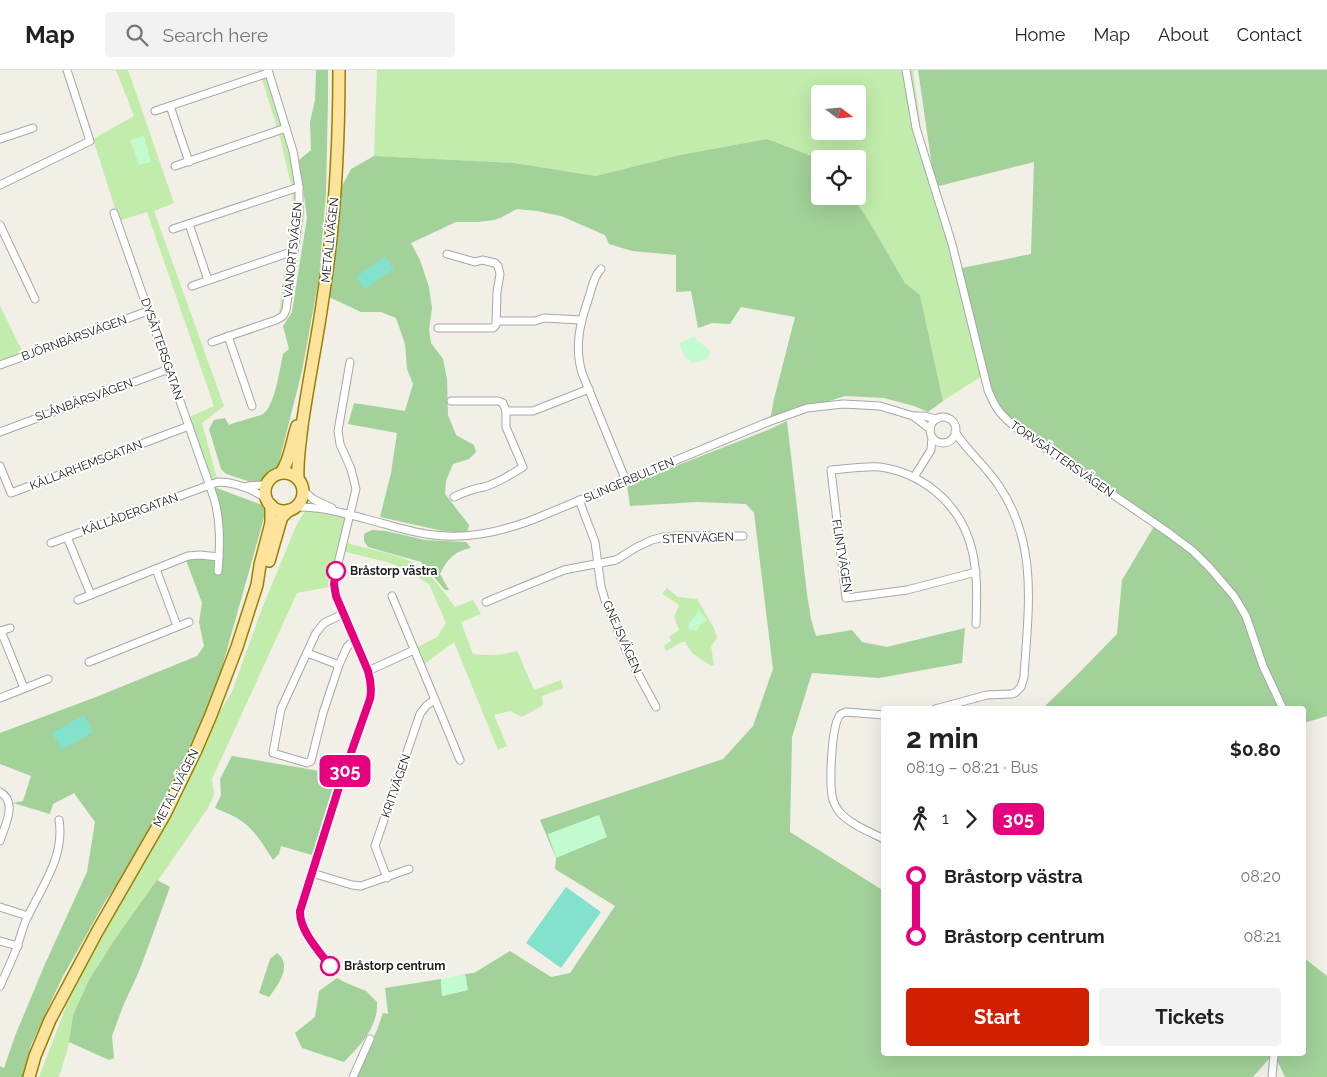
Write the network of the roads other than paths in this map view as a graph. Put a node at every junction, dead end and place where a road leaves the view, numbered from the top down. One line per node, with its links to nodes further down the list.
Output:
1 (68, 70): 12 (street)
2 (339, 70): 36 (main road, METALLVÄGEN)
3 (906, 70): 92 (street, TORVSÄTTERSVÄGEN)
4 (268, 71): 5 (street); 8 (street, VÄNORTSVÄGEN)
5 (170, 106): 6 (street); 10 (street)
6 (155, 111)
7 (32, 128): 9 (street)
8 (286, 128): 10 (street); 13 (street, VÄNORTSVÄGEN)
9 (0, 139)
10 (189, 162): 11 (street)
11 (175, 166)
12 (0, 184)
13 (299, 187): 15 (street); 18 (street, VÄNORTSVÄGEN)
14 (114, 212): 24 (street, DYSÄTTERSGATAN)
15 (189, 224): 17 (street); 21 (street)
16 (0, 225): 23 (street)
17 (173, 229)
18 (294, 251): 21 (street); 28 (street, VÄNORTSVÄGEN)
19 (447, 254): 26 (street)
20 (601, 269): 25 (street)
21 (208, 280): 22 (street)
22 (192, 286)
23 (35, 299)
24 (148, 311): 31 (street, BJÖRNBÄRSVÄGEN); 32 (street, DYSÄTTERSGATAN)
25 (581, 320): 26 (street); 33 (street)
26 (496, 321): 27 (street)
27 (438, 328)
28 (228, 336): 29 (street, VÄNORTSVÄGEN); 35 (street)
29 (212, 342)
30 (350, 362): 61 (street)
31 (0, 365)
32 (169, 369): 40 (street, DYSÄTTERSGATAN); 42 (street, SLÅNBÄRSVÄGEN)
33 (588, 389): 37 (street); 51 (street)
34 (451, 402): 37 (street)
35 (252, 406)
36 (304, 408): 49 (main road, METALLVÄGEN); 53 (main road, METALLVÄGEN)
37 (506, 412): 56 (street)
38 (913, 416): 39 (street, SLINGERBULTEN); 41 (street, SLINGERBULTEN); 51 (street, SLINGERBULTEN)
39 (936, 420): 41 (street); 43 (street)
40 (189, 426): 48 (street, KÄLLARHEMSGATAN); 54 (street, DYSÄTTERSGATAN)
41 (930, 429): 44 (street)
42 (0, 432)
43 (955, 432): 45 (street); 46 (street)
44 (932, 437): 45 (street); 47 (street)
45 (946, 442): 46 (street); 47 (street)
46 (966, 448): 91 (street)
47 (931, 450): 50 (street)
48 (0, 466)
49 (281, 473): 52 (main road); 53 (main road)
50 (914, 477): 69 (street, FLINTVÄGEN); 69 (street, FLINTVÄGEN)
51 (626, 481): 57 (street, SLINGERBULTEN)
52 (267, 483): 55 (street); 58 (main road, METALLVÄGEN)
53 (301, 484): 59 (main road, METALLVÄGEN); 60 (street, SLINGERBULTEN)
54 (210, 485): 55 (street); 63 (street, KÄLLÅDERGATAN); 65 (street, DYSÄTTERSGATAN)
55 (245, 486): 58 (street)
56 (454, 497)
57 (579, 500): 61 (street, SLINGERBULTEN); 66 (street, GNEJSVÄGEN)
58 (269, 502): 59 (main road); 70 (main road, METALLVÄGEN)
59 (292, 509): 60 (street, SLINGERBULTEN); 70 (main road, METALLVÄGEN)
60 (342, 512): 61 (street, SLINGERBULTEN)
61 (350, 515): 75 (street)
62 (743, 536): 66 (street, STENVÄGEN)
63 (68, 537): 64 (street, KÄLLÅDERGATAN); 71 (street)
64 (51, 543)
65 (219, 557): 67 (street); 68 (street, DYSÄTTERSGATAN)
66 (599, 564): 74 (street); 93 (street, GNEJSVÄGEN)
67 (156, 569): 71 (street); 78 (street)
68 (218, 571)
69 (976, 572): 77 (street, FLINTVÄGEN)
70 (257, 585): 106 (main road, METALLVÄGEN)
71 (90, 595): 73 (street)
72 (392, 596): 82 (street)
73 (78, 600)
74 (486, 602)
75 (343, 614): 81 (street); 83 (street)
76 (189, 622): 78 (street)
77 (976, 624)
78 (177, 626): 84 (street)
79 (10, 628): 80 (street)
80 (1, 632): 88 (street)
81 (354, 640): 85 (street); 86 (street)
82 (414, 650): 86 (street); 90 (street)
83 (307, 653): 85 (street); 85 (street)
84 (89, 662)
85 (339, 665)
86 (368, 671): 101 (street)
87 (48, 679): 88 (street)
88 (24, 688): 89 (street)
89 (0, 698)
90 (434, 700): 95 (street); 101 (street, KRITVÄGEN)
91 (947, 706)
92 (1282, 706)
93 (656, 707)
94 (881, 715): 98 (street)
95 (460, 760)
96 (0, 792): 99 (street)
97 (59, 820): 103 (street)
98 (881, 837)
99 (0, 841)
100 (409, 869): 101 (street)
101 (387, 878)
102 (0, 908): 103 (street)
103 (28, 916): 105 (street)
104 (0, 941): 105 (street)
105 (18, 946): 107 (street)
106 (71, 980): 110 (main road, METALLVÄGEN); 111 (main road, METALLVÄGEN)
107 (0, 986)
108 (370, 1039): 112 (street)
109 (1274, 1056): 113 (street)
110 (29, 1077)
111 (36, 1077)
112 (353, 1077)
113 (1272, 1077)

